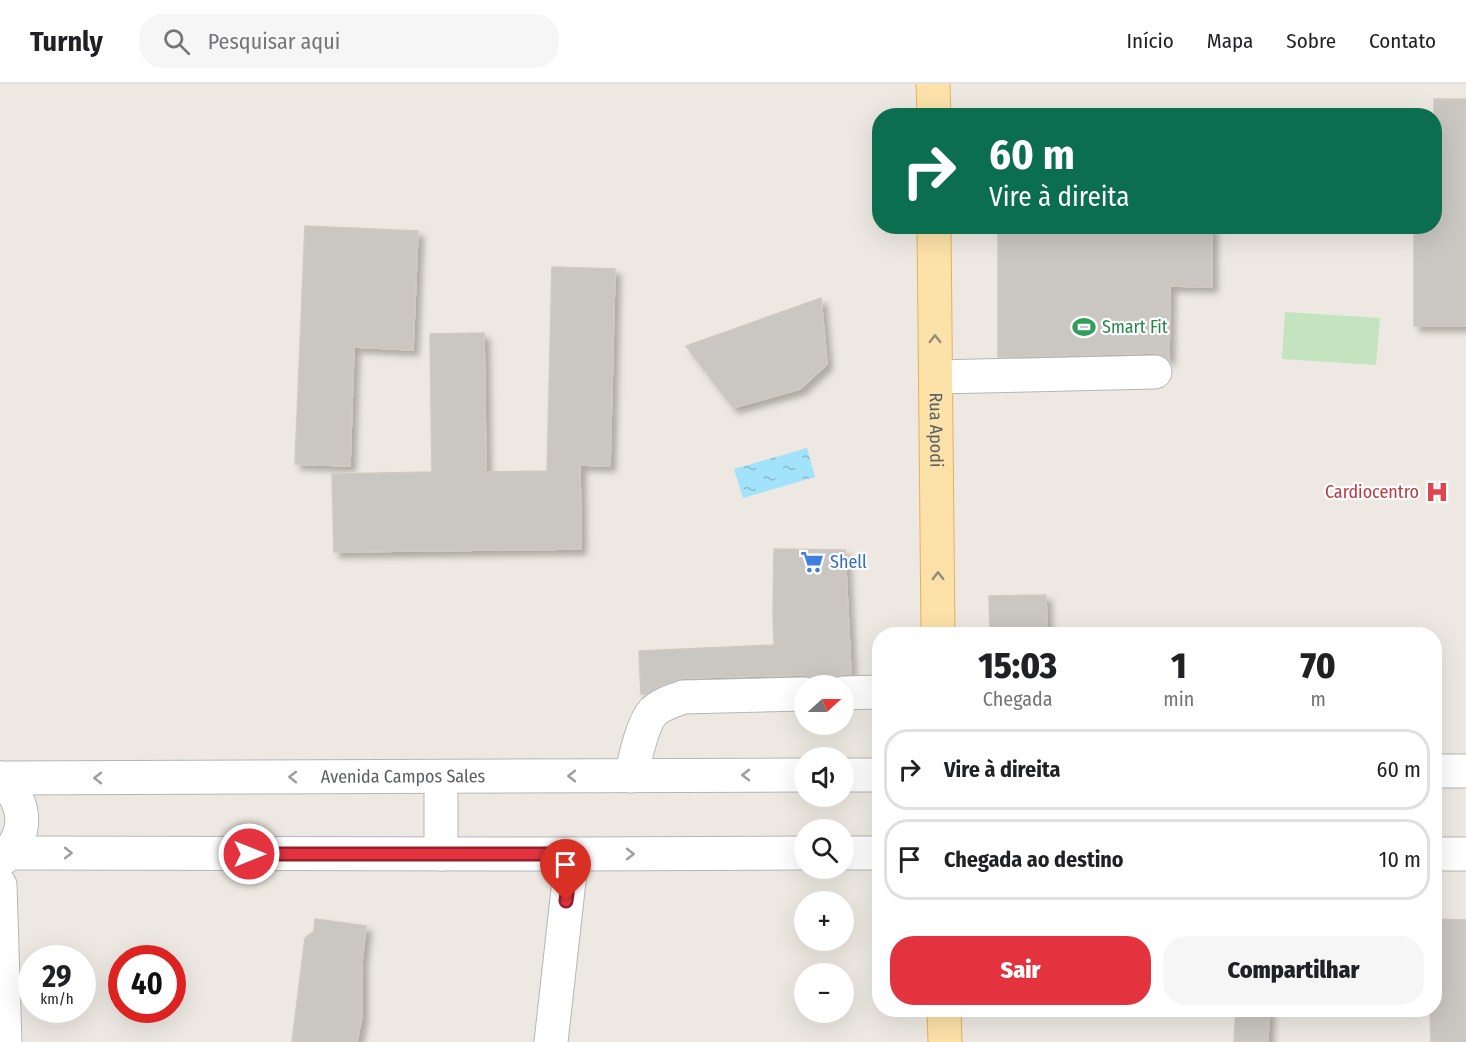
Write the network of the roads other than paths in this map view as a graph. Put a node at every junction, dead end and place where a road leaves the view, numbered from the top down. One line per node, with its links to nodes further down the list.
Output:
1 (933, 84): 2 (main road)
2 (934, 108)
3 (934, 234): 5 (main road, Rua Apodi, one-way to 3)
4 (1155, 372): 5 (street)
5 (936, 377): 6 (main road, Rua Apodi, one-way to 5)
6 (938, 627)
7 (872, 692): 8 (street)
8 (854, 693)
9 (794, 694): 15 (street)
10 (1442, 771): 11 (street)
11 (1466, 771)
12 (794, 775): 15 (street, Avenida Campos Sales, one-way to 15)
13 (854, 775): 14 (street)
14 (872, 775)
15 (631, 776): 16 (street, Avenida Campos Sales, one-way to 16)
16 (441, 777): 17 (street, Avenida Campos Sales, one-way to 17); 21 (street)
17 (0, 778): 25 (street)
18 (794, 853): 22 (street, one-way to 18)
19 (854, 853): 20 (street)
20 (872, 853)
21 (441, 854): 22 (street); 25 (street, one-way to 21)
22 (572, 854): 29 (street)
23 (1442, 854): 24 (street)
24 (1466, 854)
25 (5, 857)
26 (0, 885): 28 (street)
27 (944, 1017): 30 (main road)
28 (5, 1042)
29 (551, 1042)
30 (945, 1042)

